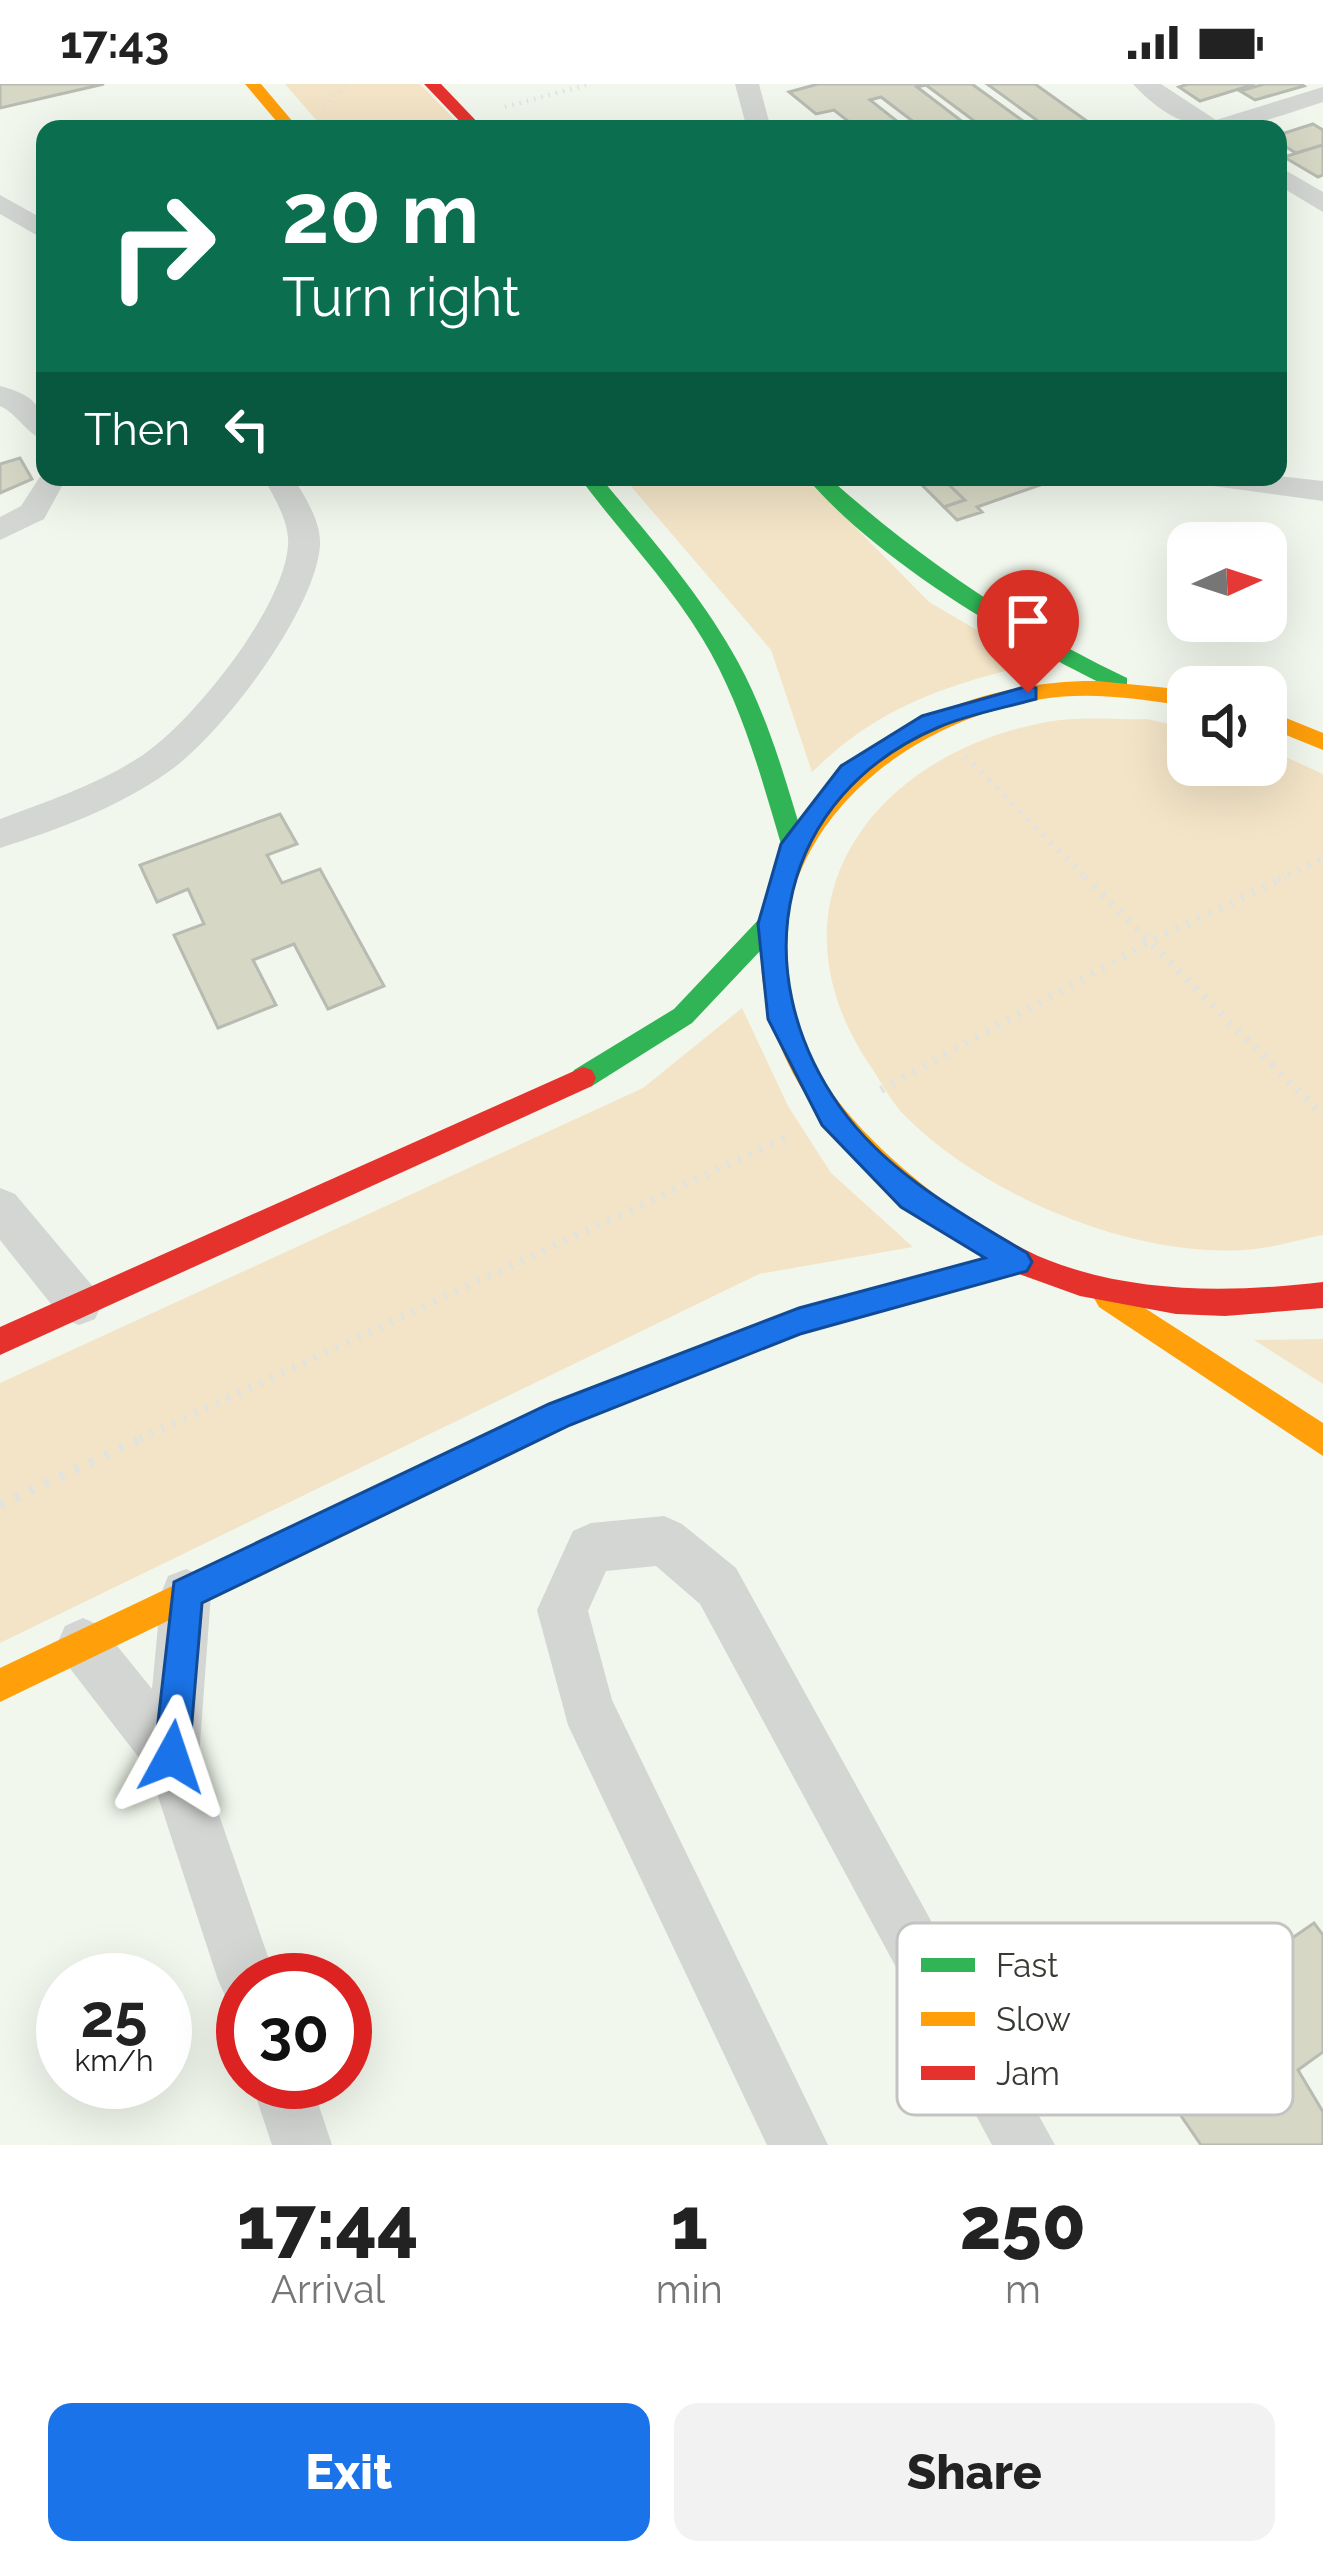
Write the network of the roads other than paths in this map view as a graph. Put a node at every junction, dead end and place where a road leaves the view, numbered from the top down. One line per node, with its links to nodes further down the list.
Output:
1 (253, 84): 6 (main road)
2 (432, 84): 7 (main road)
3 (747, 84): 8 (street)
4 (1144, 84): 9 (street)
5 (1323, 94): 10 (street)
6 (283, 120)
7 (484, 120)
8 (757, 120)
9 (1200, 120)
10 (1242, 120)
11 (1287, 180): 13 (street)
12 (0, 203): 14 (street)
13 (1323, 204)
14 (36, 226)
15 (0, 395): 16 (street)
16 (36, 420)
17 (47, 486): 23 (street)
18 (282, 486): 30 (street)
19 (596, 486): 31 (main road)
20 (826, 486): 24 (main road)
21 (1284, 486): 22 (street)
22 (1323, 491)
23 (0, 530)
24 (1136, 690): 25 (main road); 31 (main road)
25 (1167, 695)
26 (1323, 719): 27 (street)
27 (1287, 721)
28 (1287, 727): 29 (main road)
29 (1323, 742)
30 (0, 834)
31 (793, 844): 32 (main road)
32 (770, 924): 34 (main road); 37 (main road)
33 (0, 1207): 37 (street)
34 (1017, 1262): 35 (main road); 40 (main road)
35 (1099, 1291): 36 (main road); 39 (main road)
36 (1323, 1295)
37 (80, 1304): 38 (main road)
38 (0, 1341)
39 (1323, 1441)
40 (186, 1594): 41 (main road); 43 (street)
41 (83, 1644): 42 (main road); 43 (street)
42 (0, 1685)
43 (172, 1757): 45 (street)
44 (903, 1923): 49 (street)
45 (238, 1953)
46 (290, 2109): 48 (street)
47 (1009, 2115): 50 (street)
48 (302, 2145)
49 (798, 2145)
50 (1025, 2145)

